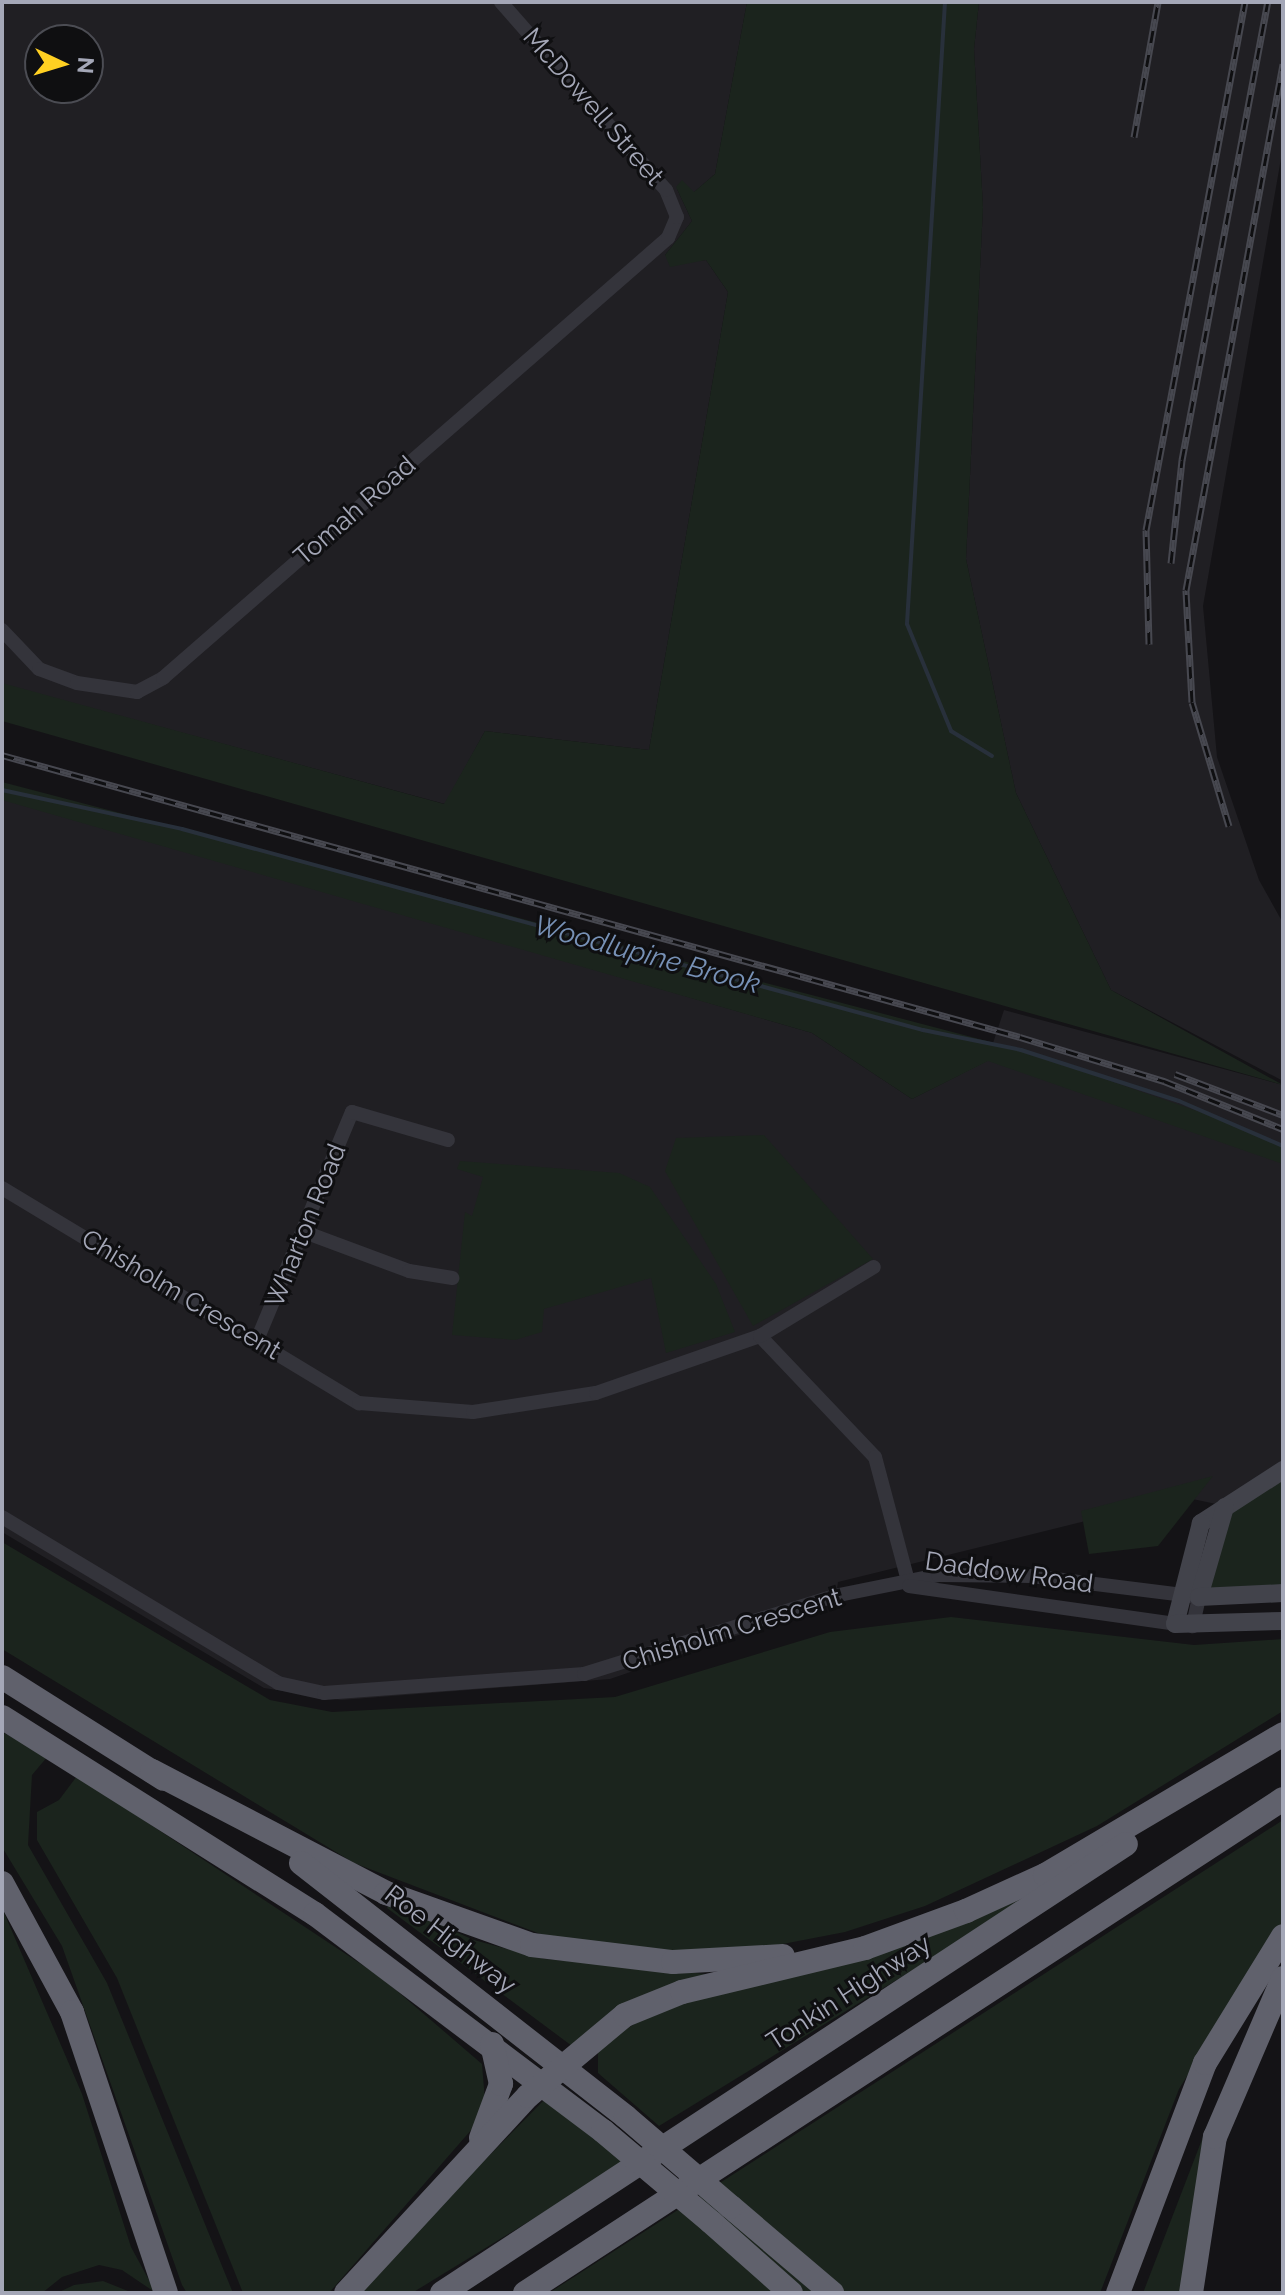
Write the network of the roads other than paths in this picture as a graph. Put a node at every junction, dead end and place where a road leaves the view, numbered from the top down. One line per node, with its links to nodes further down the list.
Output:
1 (501, 2): 2 (street, McDowell Street)
2 (677, 217): 3 (street, Tomah Road)
3 (2, 630)
4 (448, 1140): 6 (street, Wharton Road)
5 (2, 1188): 10 (street, Chisholm Crescent)
6 (307, 1233): 8 (street); 10 (street, Wharton Road)
7 (874, 1267): 9 (street, Chisholm Crescent)
8 (452, 1278)
9 (760, 1336): 10 (street, Chisholm Crescent); 14 (street)
10 (257, 1340)
11 (1283, 1470): 12 (main road)
12 (1225, 1507): 16 (main road); 17 (main road)
13 (2, 1517): 14 (street, Chisholm Crescent)
14 (909, 1585): 16 (street, Daddow Road); 19 (street, Daddow Road)
15 (1283, 1593): 17 (main road, Daddow Road)
16 (1180, 1594): 17 (street, Daddow Road); 19 (main road)
17 (1199, 1597): 19 (street)
18 (1283, 1621): 19 (main road, Daddow Road)
19 (1184, 1625)
20 (2, 1677): 23 (highway, Roe Highway)
21 (2, 1717): 29 (highway)
22 (1283, 1735): 26 (highway); 35 (highway, Tonkin Highway)
23 (152, 1771): 26 (highway); 30 (highway, Roe Highway)
24 (1283, 1799): 36 (highway)
25 (2, 1883): 33 (highway)
26 (934, 1923): 30 (highway)
27 (1283, 1936): 39 (highway)
28 (1283, 1978): 40 (highway)
29 (491, 2043): 31 (highway); 32 (highway)
30 (564, 2066): 31 (highway); 38 (highway, Roe Highway, bridge)
31 (544, 2084): 32 (highway); 37 (highway, bridge)
32 (476, 2151): 34 (highway)
33 (166, 2293)
34 (346, 2293)
35 (442, 2293)
36 (525, 2293)
37 (791, 2293)
38 (832, 2293)
39 (1118, 2293)
40 (1191, 2293)

